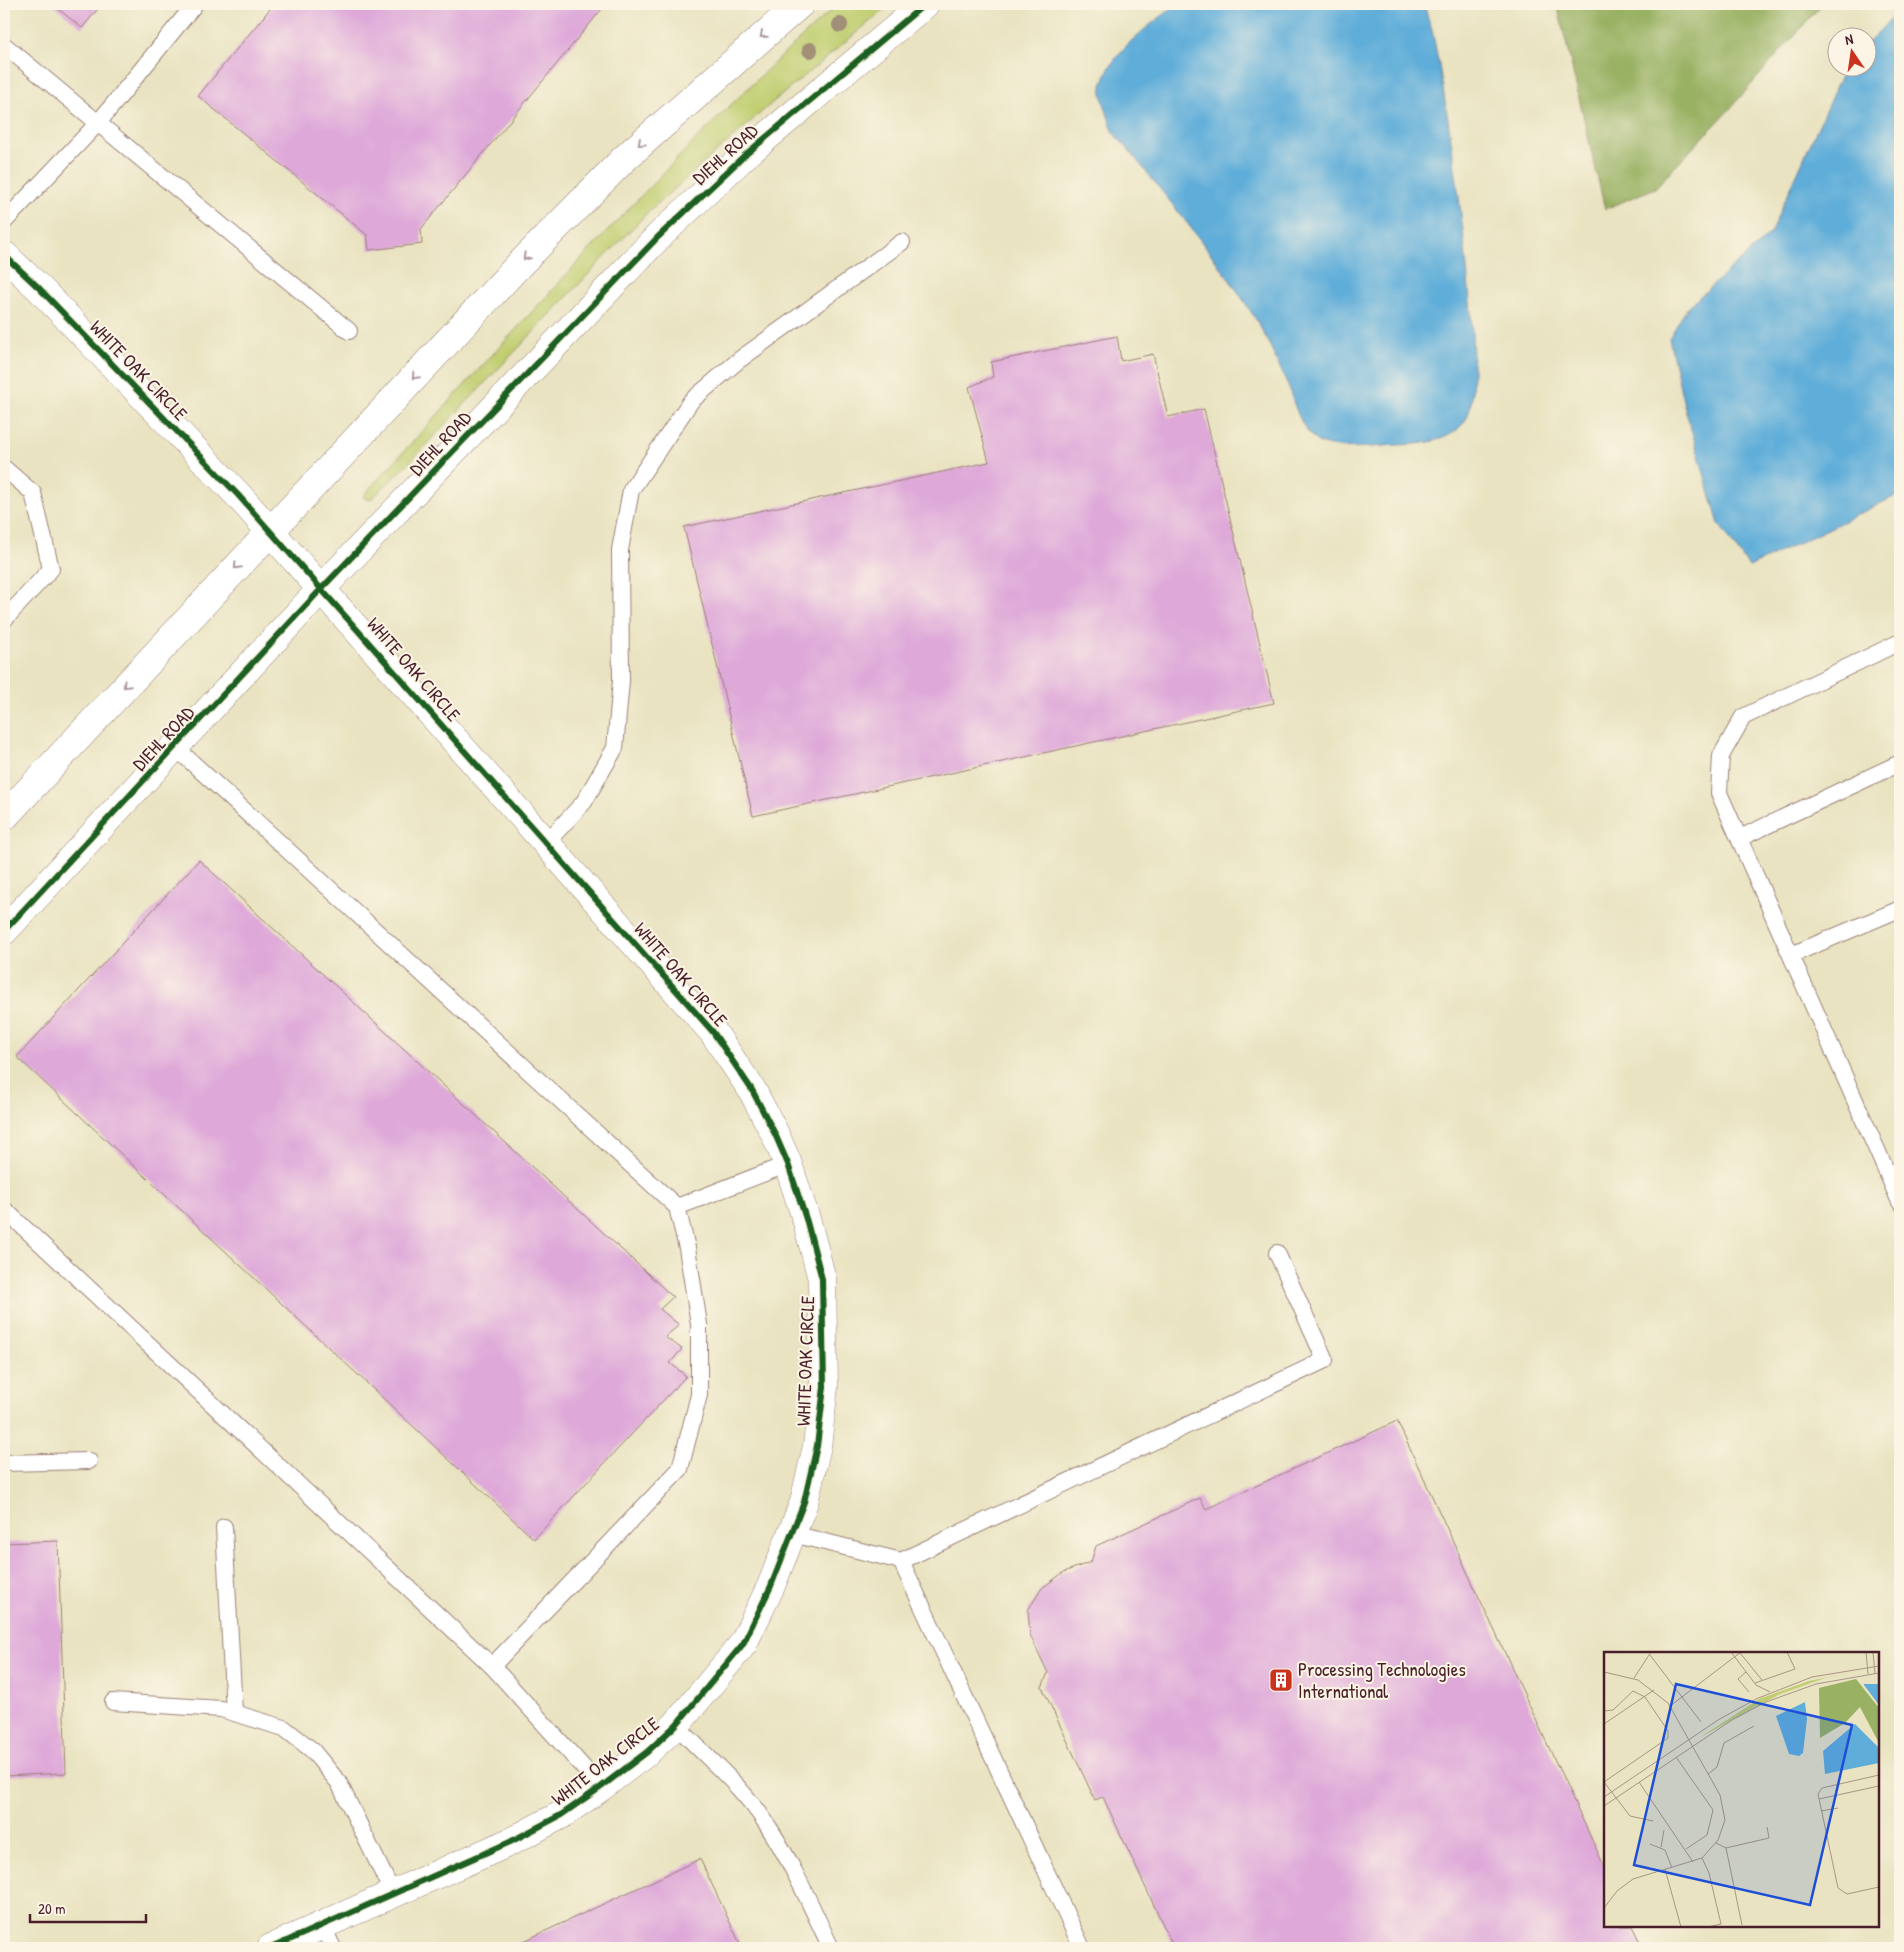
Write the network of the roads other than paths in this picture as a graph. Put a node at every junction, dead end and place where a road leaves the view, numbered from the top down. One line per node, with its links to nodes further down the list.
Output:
1 (195, 4): 5 (lane)
2 (800, 4): 11 (street, one-way to 11)
3 (925, 4): 12 (street, DIEHL ROAD)
4 (4, 45): 5 (lane)
5 (98, 123): 6 (lane); 9 (lane)
6 (4, 222)
7 (902, 242): 19 (lane)
8 (4, 255): 11 (street, WHITE OAK CIRCLE)
9 (350, 331)
10 (4, 468): 13 (lane)
11 (270, 530): 12 (street, WHITE OAK CIRCLE); 17 (street, one-way to 17)
12 (322, 588): 15 (street, DIEHL ROAD); 19 (street, WHITE OAK CIRCLE)
13 (4, 620)
14 (1900, 642): 18 (lane)
15 (175, 747): 21 (street, DIEHL ROAD); 25 (lane)
16 (1900, 763): 18 (lane)
17 (4, 817)
18 (1740, 838): 22 (lane)
19 (546, 843): 23 (street, WHITE OAK CIRCLE)
20 (1900, 909): 22 (lane)
21 (4, 931)
22 (1791, 955): 24 (lane)
23 (788, 1164): 25 (lane); 31 (street, WHITE OAK CIRCLE)
24 (1900, 1202)
25 (676, 1207): 33 (lane)
26 (4, 1208): 33 (lane)
27 (1277, 1253): 32 (lane)
28 (89, 1461): 29 (lane)
29 (4, 1462)
30 (224, 1527): 35 (lane)
31 (793, 1534): 32 (lane); 36 (street, WHITE OAK CIRCLE)
32 (901, 1561): 42 (lane)
33 (492, 1666): 37 (lane)
34 (113, 1702): 35 (lane)
35 (234, 1712): 38 (lane)
36 (676, 1724): 37 (street, WHITE OAK CIRCLE); 41 (lane)
37 (601, 1788): 38 (street, WHITE OAK CIRCLE)
38 (393, 1894): 39 (street, WHITE OAK CIRCLE)
39 (327, 1936): 40 (street, WHITE OAK CIRCLE)
40 (272, 1948)
41 (831, 1948)
42 (1082, 1948)

